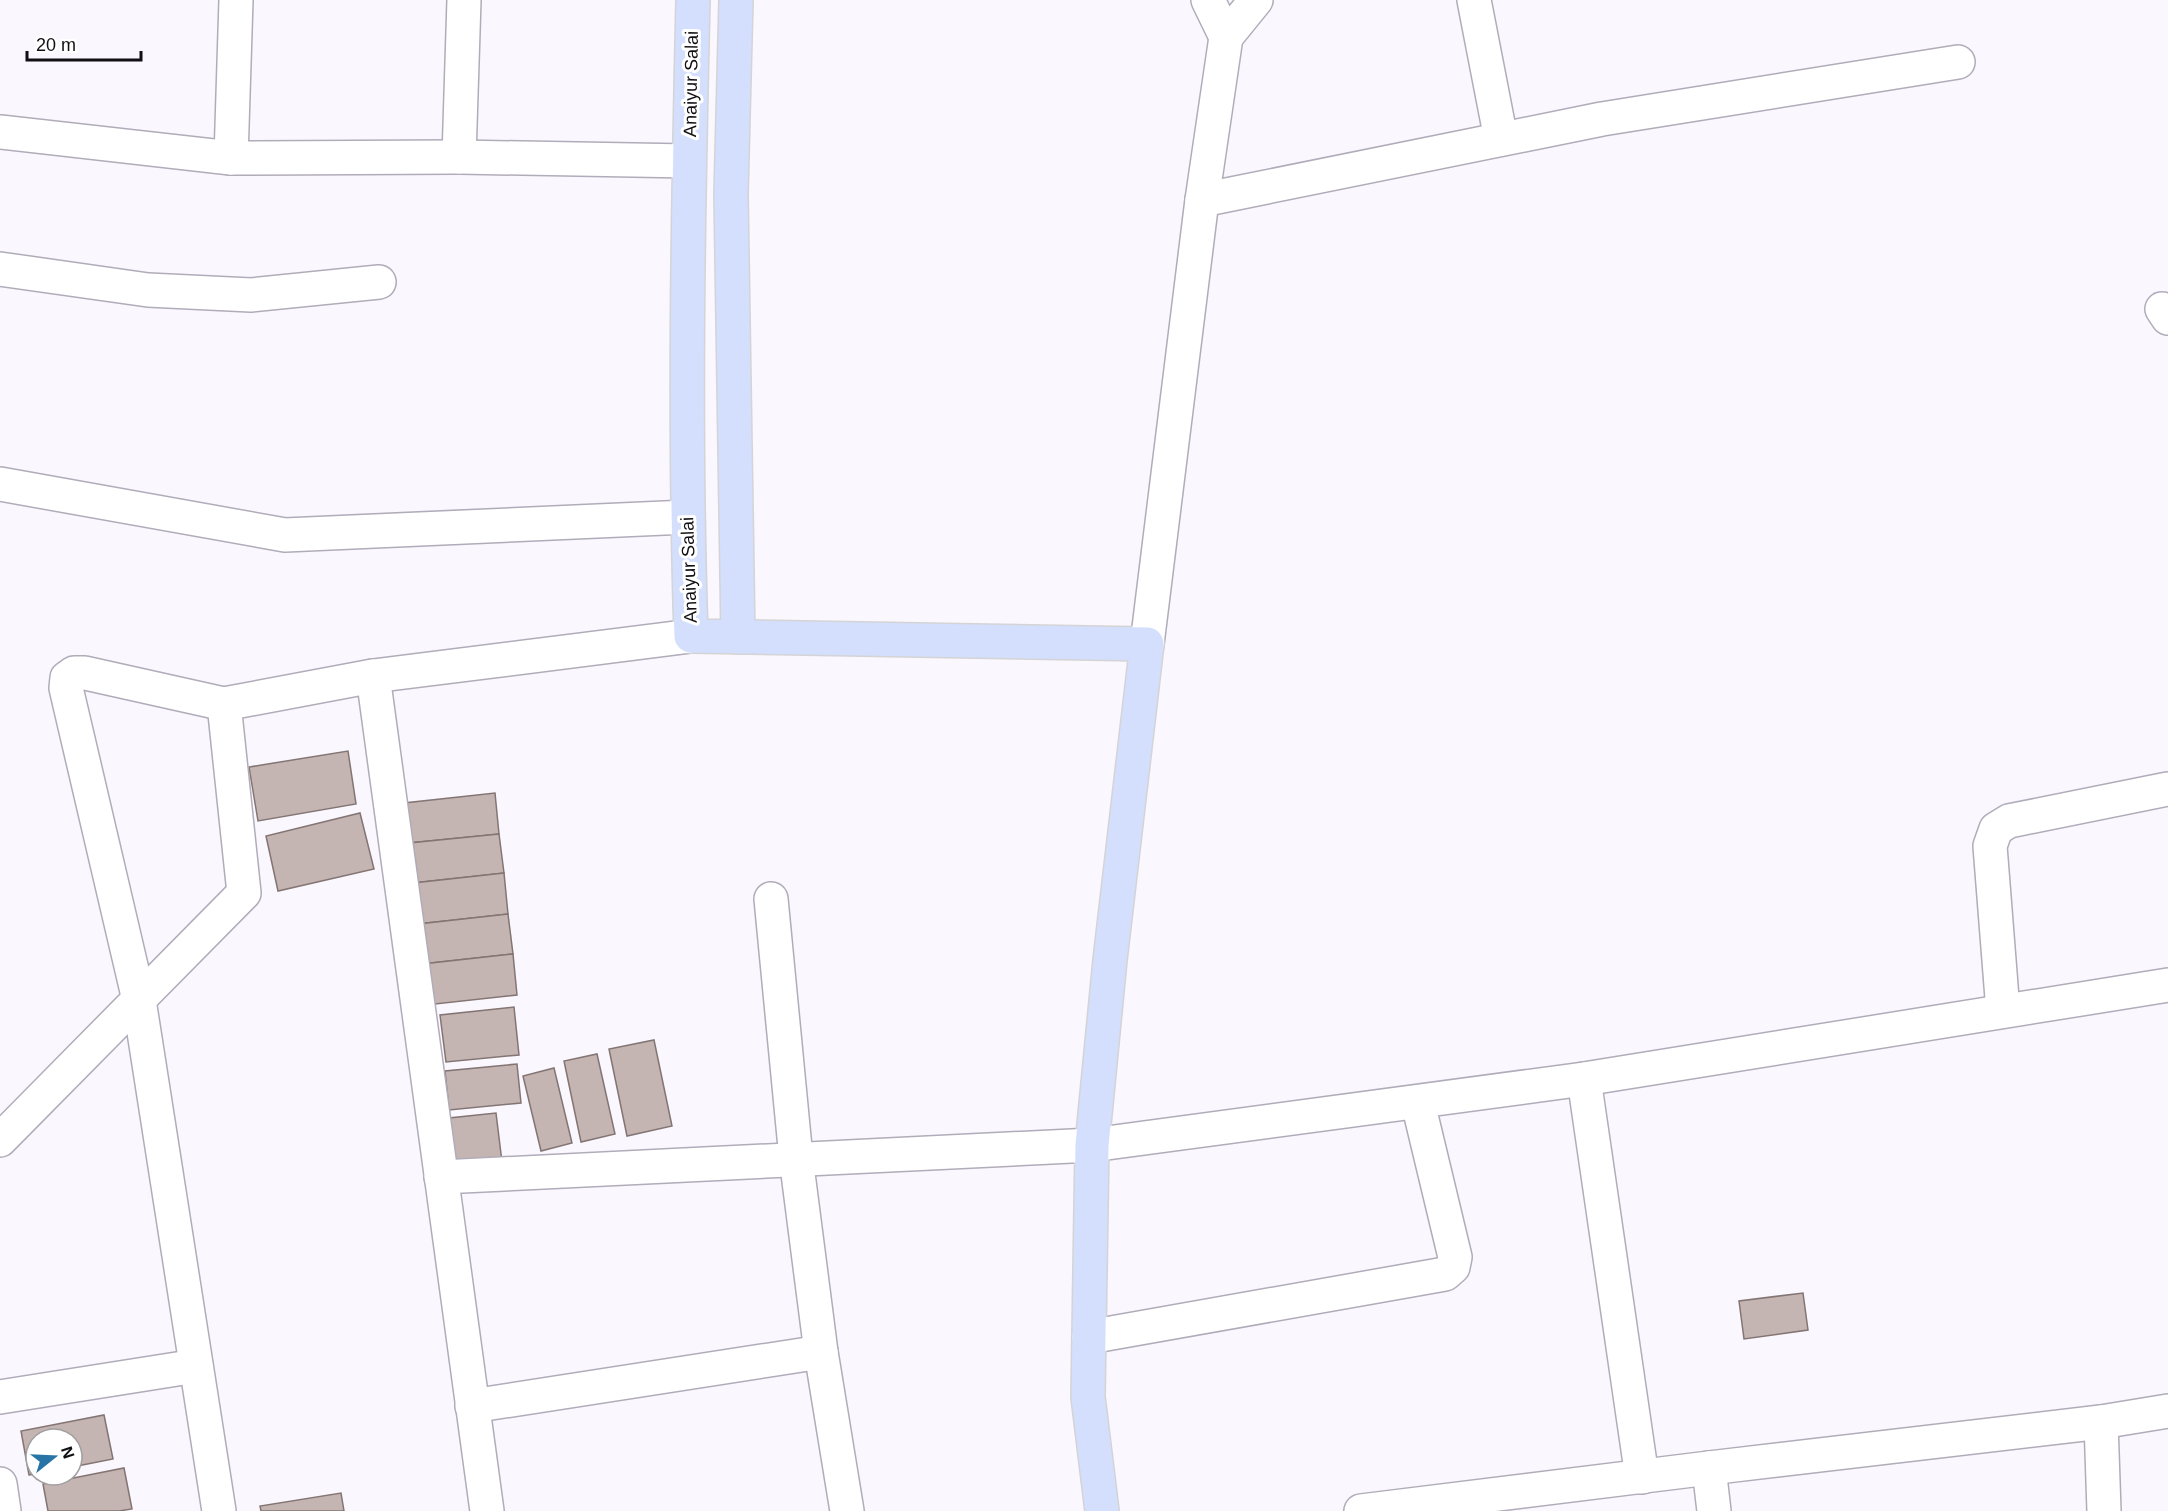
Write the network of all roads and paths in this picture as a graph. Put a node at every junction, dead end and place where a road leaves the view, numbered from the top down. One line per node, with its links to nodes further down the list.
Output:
1 (236, 0): 13 (street)
2 (465, 0): 12 (street)
3 (693, 0): 14 (main road, Anaiyur Salai)
4 (736, 0): 21 (main road)
5 (1208, 0): 8 (street)
6 (1256, 0): 8 (street)
7 (1474, 0): 11 (street)
8 (1226, 37): 15 (street)
9 (1958, 63): 11 (street)
10 (0, 132): 13 (street)
11 (1501, 139): 15 (street)
12 (459, 157): 13 (street); 14 (street)
13 (231, 158)
14 (689, 161): 19 (main road, Anaiyur Salai)
15 (1202, 200): 22 (street)
16 (0, 269): 17 (street)
17 (379, 282)
18 (0, 484): 19 (street)
19 (687, 517): 20 (main road, Anaiyur Salai)
20 (691, 636): 21 (main road, Anaiyur Salai); 23 (street)
21 (738, 637): 22 (main road, Anaiyur Salai)
22 (1147, 644): 33 (main road)
23 (373, 676): 24 (street); 35 (street)
24 (224, 704): 28 (street); 28 (street)
25 (2168, 789): 29 (street)
26 (771, 899): 34 (street)
27 (2168, 985): 29 (street)
28 (139, 1000): 32 (street); 38 (street)
29 (2003, 1011): 30 (street)
30 (1584, 1079): 31 (street); 44 (street)
31 (1418, 1102): 33 (street); 36 (street)
32 (0, 1140)
33 (1092, 1145): 34 (street); 36 (main road)
34 (796, 1158): 35 (street); 37 (street)
35 (441, 1177): 40 (street)
36 (1089, 1337): 50 (main road)
37 (821, 1352): 40 (street); 49 (street)
38 (196, 1366): 39 (street); 47 (street)
39 (0, 1397)
40 (472, 1406): 48 (street)
41 (2168, 1411): 42 (street)
42 (2101, 1422): 43 (street); 53 (street)
43 (1709, 1468): 44 (street); 52 (street)
44 (1642, 1477): 51 (street)
45 (0, 1484): 46 (street)
46 (4, 1511)
47 (219, 1511)
48 (487, 1511)
49 (847, 1511)
50 (1102, 1511)
51 (1361, 1511)
52 (1714, 1511)
53 (2104, 1511)

